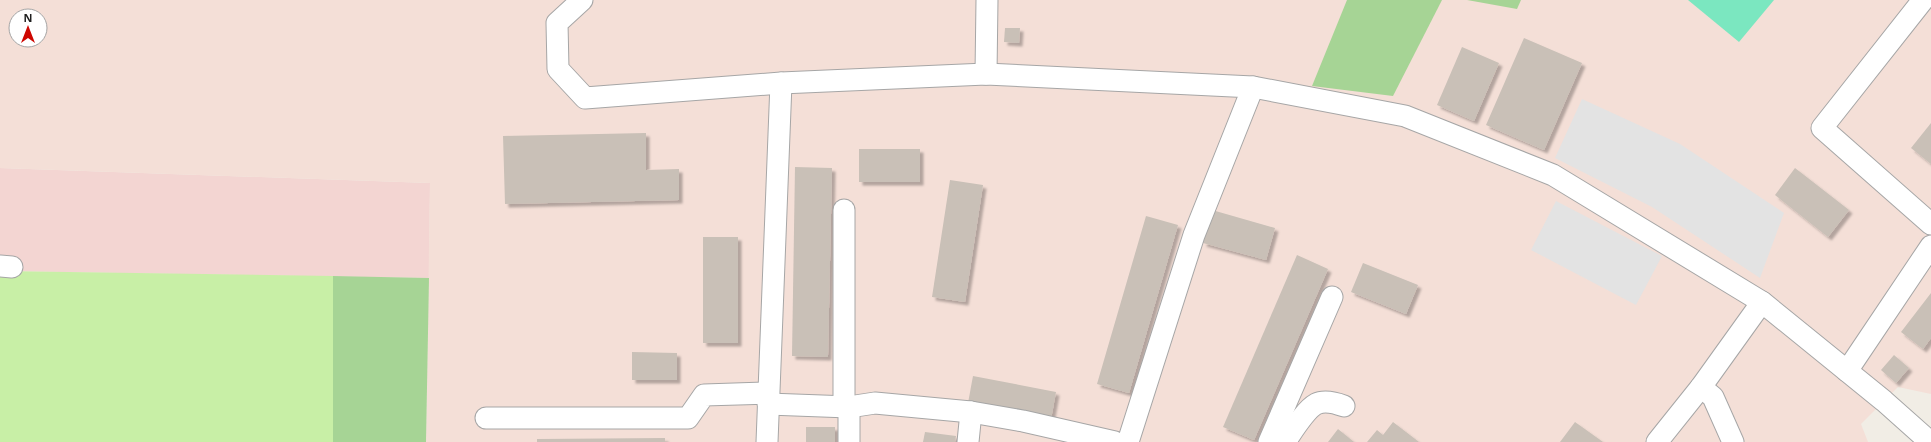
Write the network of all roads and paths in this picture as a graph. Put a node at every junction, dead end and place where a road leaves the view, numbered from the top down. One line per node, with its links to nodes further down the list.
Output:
1 (582, 0): 5 (lane)
2 (987, 0): 4 (lane)
3 (1923, 0): 8 (lane)
4 (986, 74): 5 (lane); 6 (lane)
5 (781, 83): 14 (lane)
6 (1253, 87): 11 (lane); 24 (lane)
7 (844, 210): 16 (lane)
8 (1931, 224)
9 (1931, 246): 12 (lane)
10 (1332, 297): 25 (lane)
11 (1762, 302): 12 (lane); 13 (lane)
12 (1847, 371): 29 (lane)
13 (1701, 387): 27 (lane); 28 (lane)
14 (768, 399): 16 (lane); 18 (lane); 20 (lane)
15 (1344, 406): 26 (lane)
16 (847, 407): 17 (lane); 21 (lane)
17 (971, 412): 19 (lane); 22 (lane)
18 (486, 418)
19 (1094, 440): 23 (lane)
20 (767, 442)
21 (849, 442)
22 (968, 442)
23 (1115, 442)
24 (1128, 442)
25 (1269, 442)
26 (1285, 442)
27 (1658, 442)
28 (1733, 442)
29 (1930, 442)

